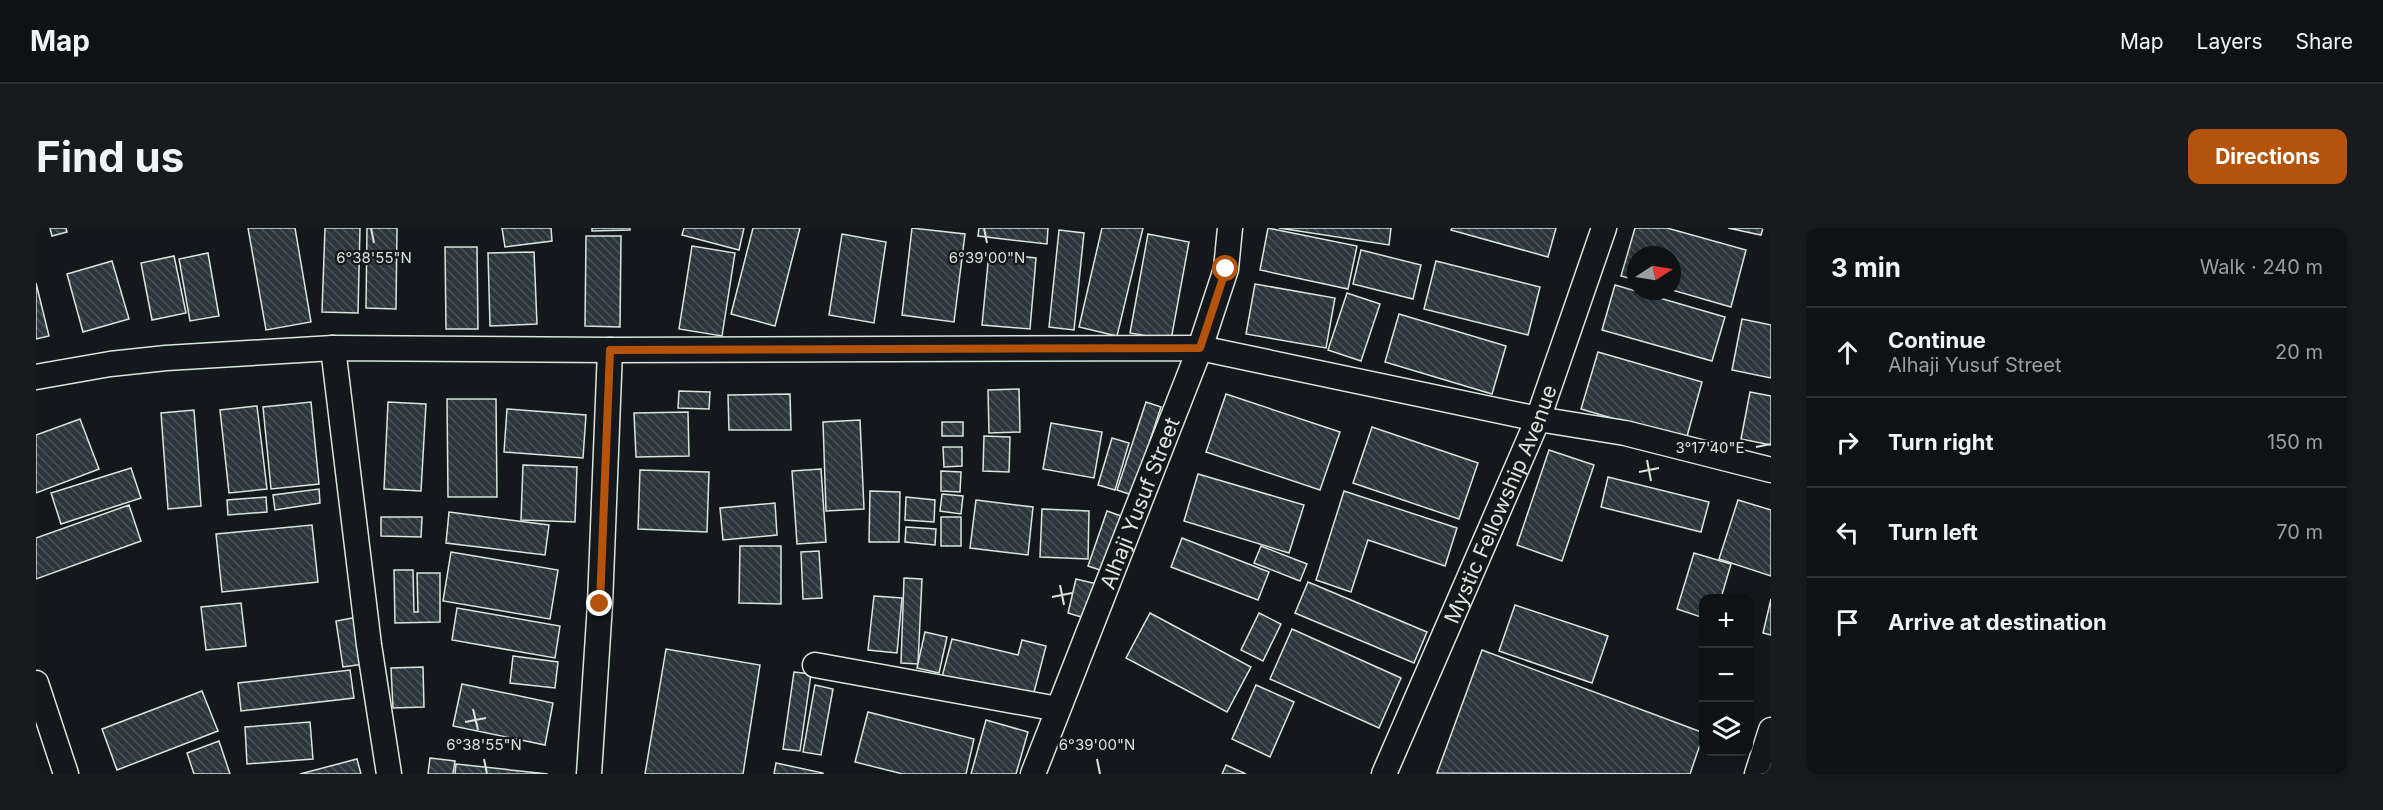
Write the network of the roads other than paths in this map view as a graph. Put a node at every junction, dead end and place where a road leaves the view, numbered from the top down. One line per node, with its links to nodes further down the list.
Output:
1 (1230, 228): 4 (street, Alhaji Yusuf Street)
2 (1604, 228): 7 (street, Mystic Fellowship Avenue)
3 (333, 348): 5 (street); 6 (street); 14 (street)
4 (1200, 348): 5 (street); 7 (street); 11 (street, Alhaji Yusuf Street)
5 (610, 350): 15 (street)
6 (36, 377)
7 (1538, 419): 8 (street); 17 (street, Mystic Fellowship Avenue)
8 (1771, 470)
9 (815, 664): 11 (street)
10 (36, 686): 13 (street)
11 (1058, 709): 16 (street, Alhaji Yusuf Street)
12 (1771, 730): 18 (street)
13 (66, 774)
14 (389, 774)
15 (589, 774)
16 (1032, 774)
17 (1384, 774)
18 (1756, 774)

